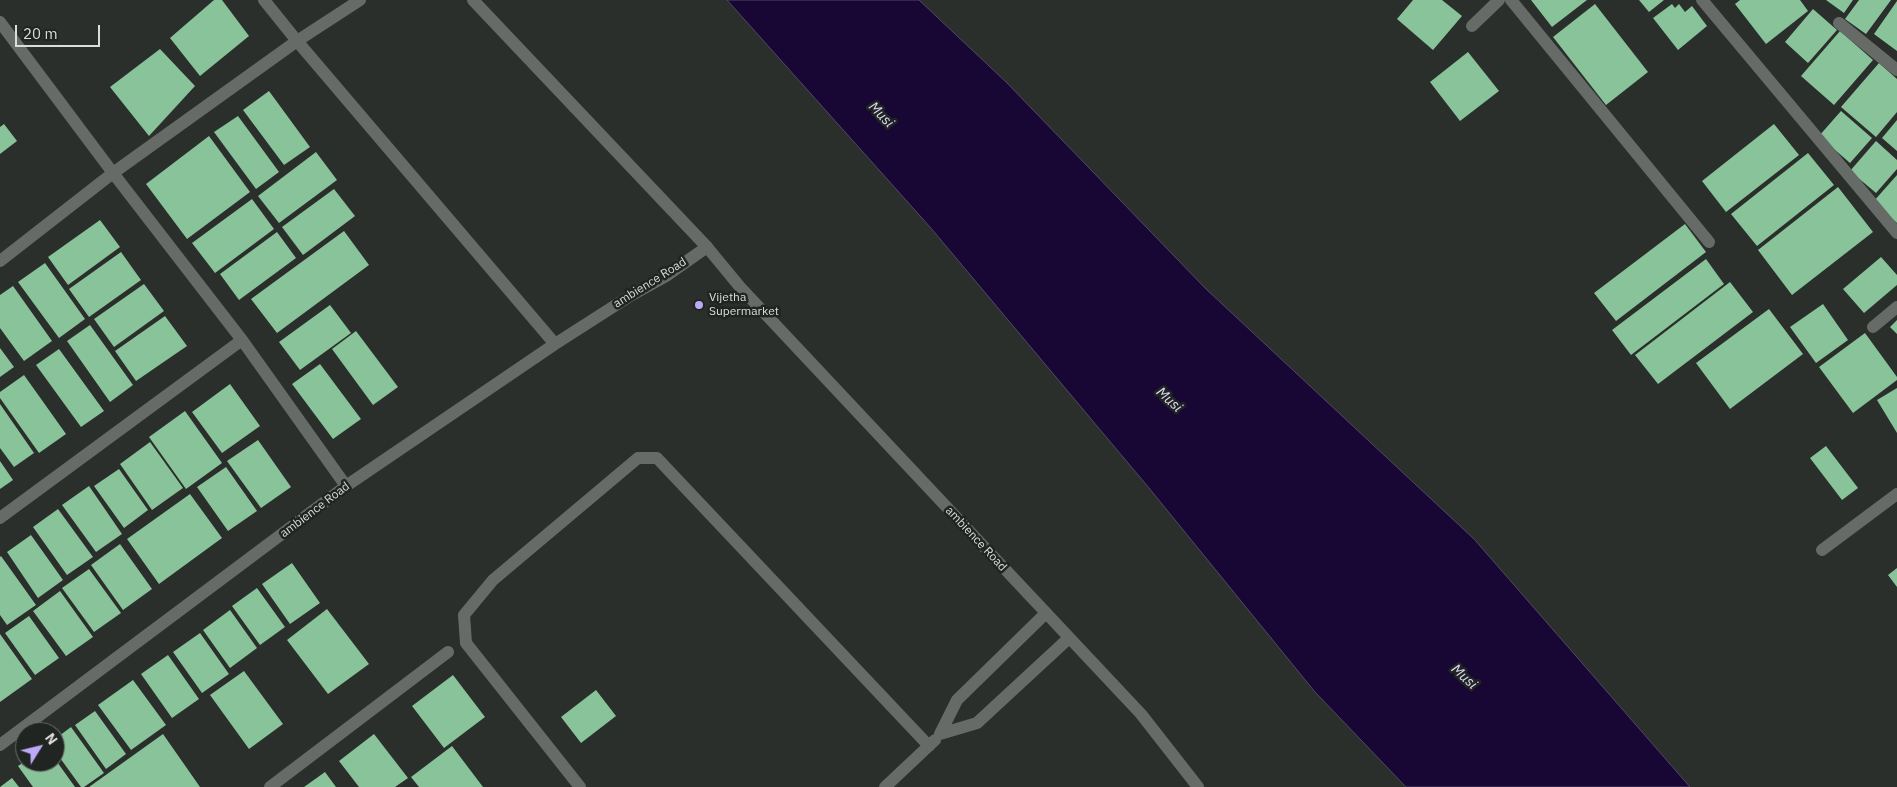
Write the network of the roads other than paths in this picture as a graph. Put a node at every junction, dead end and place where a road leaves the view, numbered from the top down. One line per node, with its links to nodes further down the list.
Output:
1 (264, 0): 10 (street)
2 (360, 0): 10 (street)
3 (473, 0): 15 (street)
4 (1499, 0): 9 (street)
5 (1511, 0): 14 (street)
6 (1702, 0): 13 (street)
7 (0, 22): 12 (street)
8 (1839, 23): 11 (street)
9 (1472, 26)
10 (297, 41): 12 (street); 20 (street)
11 (1897, 70)
12 (113, 173): 16 (street); 19 (street)
13 (1897, 233)
14 (1708, 242)
15 (706, 247): 20 (street, ambience Road); 25 (street, ambience Road)
16 (0, 261)
17 (1897, 307): 18 (street)
18 (1873, 327)
19 (242, 340): 21 (street); 23 (street)
20 (555, 344): 21 (street, ambience Road)
21 (346, 486): 29 (street, ambience Road)
22 (1897, 494): 24 (street)
23 (0, 518)
24 (1822, 550)
25 (1046, 613): 26 (street, ambience Road); 28 (street)
26 (1069, 638): 28 (street); 34 (street, ambience Road)
27 (448, 652): 31 (street)
28 (940, 734): 30 (street)
29 (0, 745)
30 (929, 746): 32 (street); 33 (street)
31 (270, 787)
32 (580, 787)
33 (885, 787)
34 (1198, 787)

